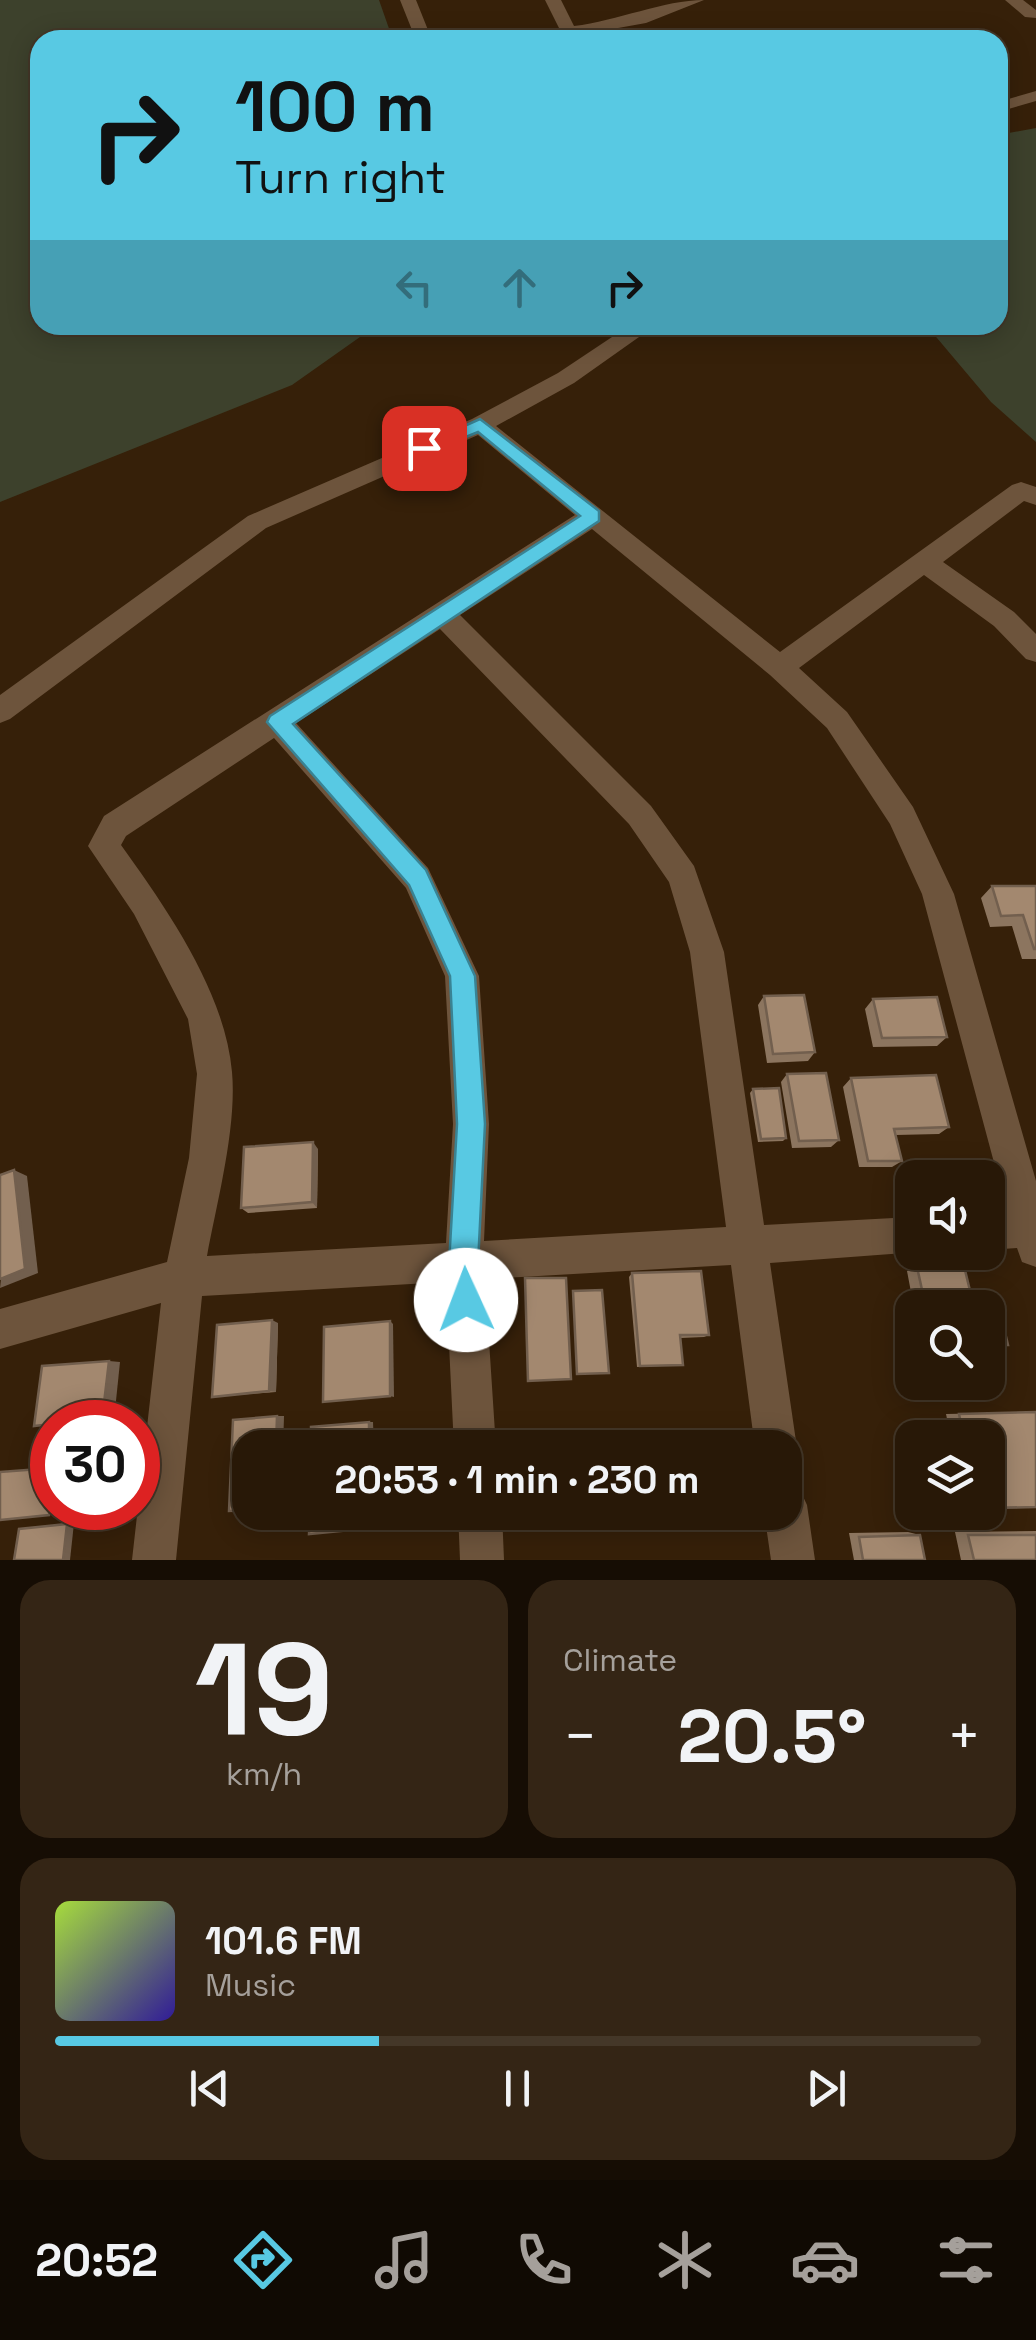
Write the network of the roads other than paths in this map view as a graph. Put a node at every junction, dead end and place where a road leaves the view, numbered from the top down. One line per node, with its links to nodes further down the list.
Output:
1 (408, 0): 8 (street)
2 (553, 0): 9 (street)
3 (637, 0): 7 (street)
4 (696, 0): 7 (street)
5 (1012, 0): 6 (street)
6 (1031, 14)
7 (640, 20): 10 (street)
8 (420, 30)
9 (568, 30)
10 (597, 30)
11 (1036, 96): 12 (street)
12 (1008, 104)
13 (631, 335): 14 (street)
14 (480, 424): 16 (street); 21 (street)
15 (1036, 496): 17 (street)
16 (593, 516): 18 (street); 20 (street)
17 (922, 560): 19 (street); 20 (street)
18 (443, 614): 22 (street); 26 (street)
19 (1036, 651)
20 (780, 668): 24 (street)
21 (0, 711)
22 (278, 722): 27 (street); 28 (street)
23 (1005, 1232): 24 (street)
24 (1034, 1235)
25 (895, 1237): 26 (street)
26 (746, 1246): 27 (street); 31 (street)
27 (464, 1264): 28 (street); 30 (street)
28 (184, 1276): 29 (street); 34 (street)
29 (0, 1329)
30 (475, 1430)
31 (773, 1430)
32 (481, 1530): 35 (street)
33 (789, 1530): 36 (street)
34 (154, 1560)
35 (482, 1560)
36 (793, 1560)

